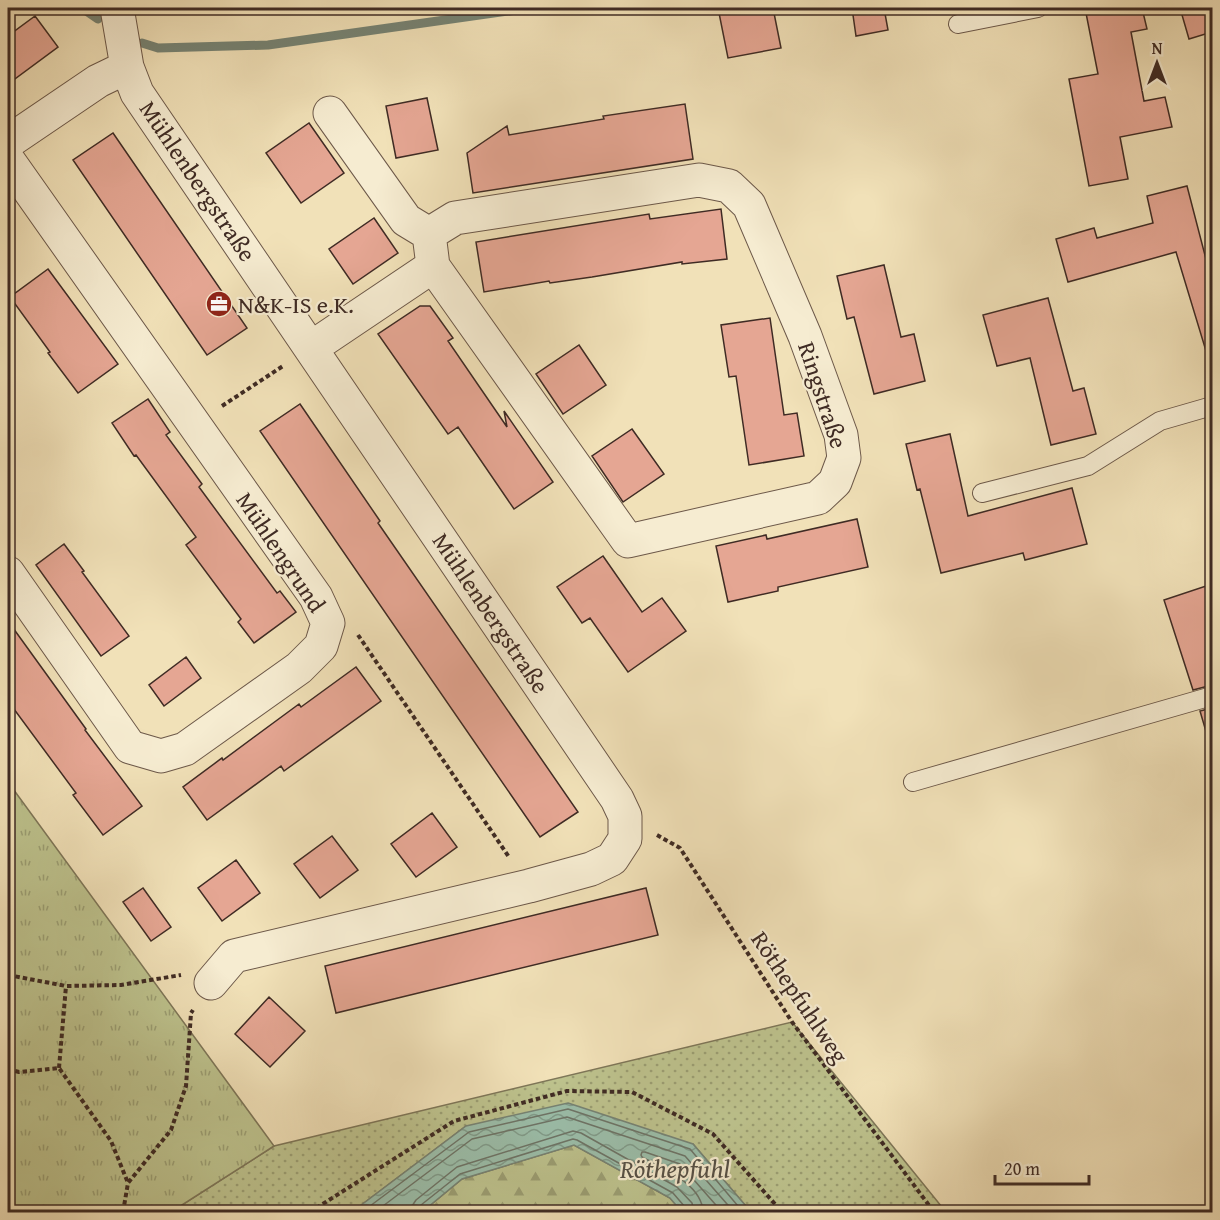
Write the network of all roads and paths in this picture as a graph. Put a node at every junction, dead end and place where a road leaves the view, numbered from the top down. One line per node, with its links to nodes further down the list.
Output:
1 (117, 8): 4 (street, Mühlenbergstraße)
2 (1038, 8): 3 (lane)
3 (957, 24)
4 (127, 67): 6 (street); 10 (street, Mühlenbergstraße)
5 (330, 113): 8 (street)
6 (8, 142)
7 (8, 160): 12 (street, Mühlengrund)
8 (429, 234): 9 (street, Ringstraße); 9 (street, Ringstraße)
9 (433, 266): 10 (street)
10 (311, 348): 12 (path); 18 (street, Mühlenbergstraße)
11 (1212, 406): 13 (lane)
12 (194, 424): 15 (street, Mühlengrund)
13 (982, 493)
14 (8, 573): 15 (street, Mühlengrund)
15 (328, 623): 19 (path)
16 (1212, 696): 17 (lane)
17 (913, 782)
18 (625, 816): 19 (street); 29 (path, Röthepfuhlweg)
19 (529, 886): 21 (street)
20 (8, 975): 22 (path)
21 (211, 983): 22 (path); 25 (path)
22 (66, 986): 23 (path)
23 (59, 1068): 24 (path); 25 (path)
24 (8, 1069)
25 (128, 1183): 26 (path)
26 (123, 1212)
27 (310, 1212): 28 (path)
28 (782, 1212)
29 (934, 1212)

